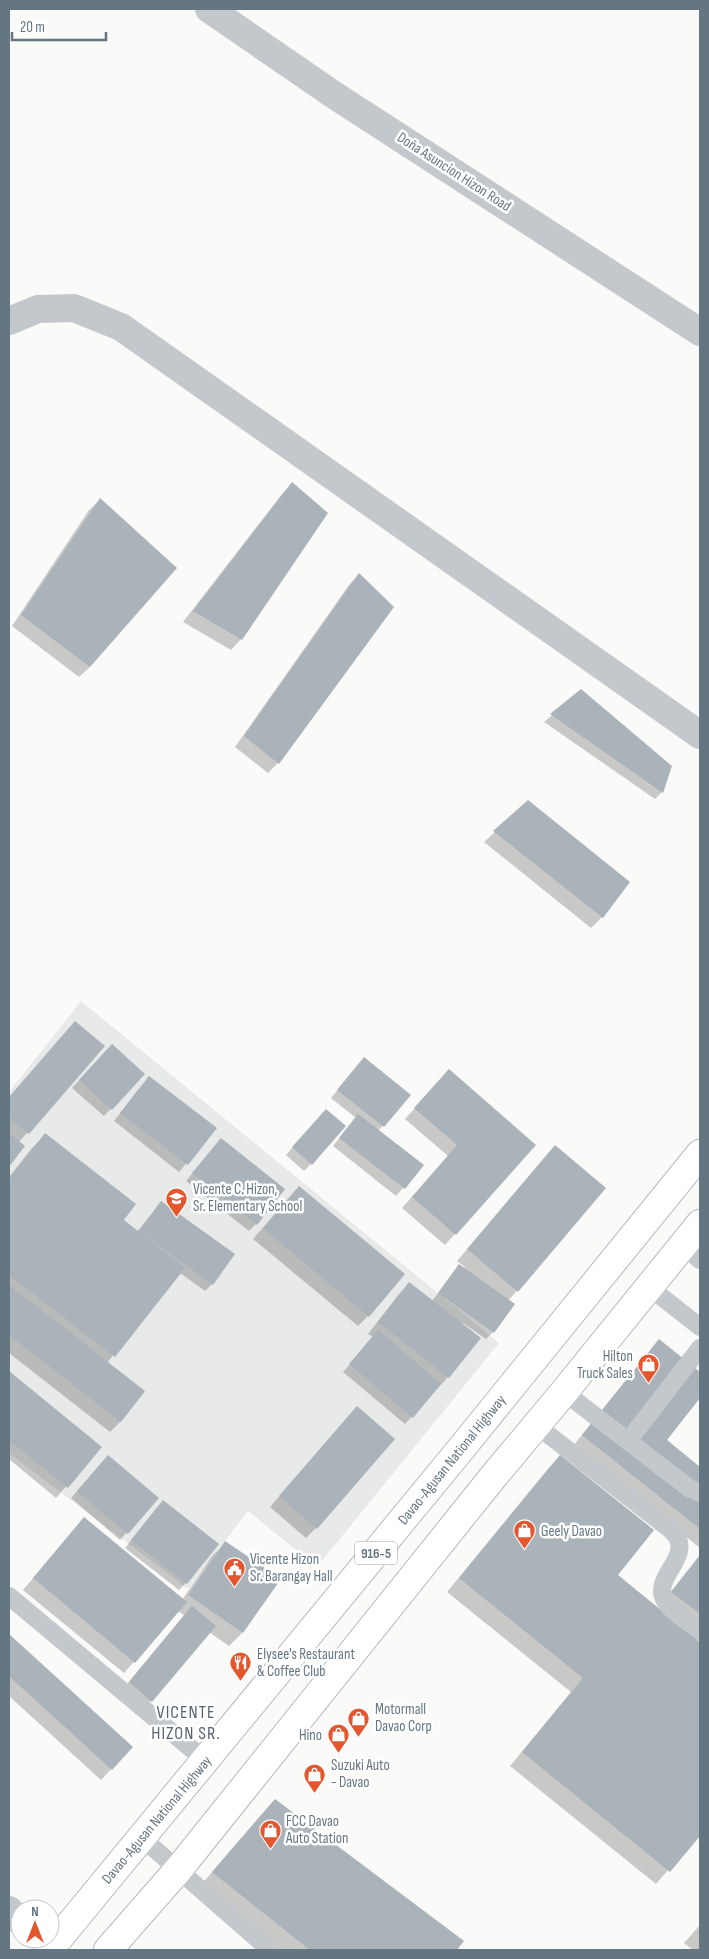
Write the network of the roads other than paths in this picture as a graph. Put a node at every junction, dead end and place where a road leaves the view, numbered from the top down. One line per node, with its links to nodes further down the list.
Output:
1 (209, 9): 3 (street, Doña Asuncion Hizon Road)
2 (9, 321): 4 (street)
3 (700, 332)
4 (700, 735)
5 (700, 1154): 17 (main road, Davao-Agusan National Highway / 916-5)
6 (700, 1224): 7 (main road, 916-5)
7 (692, 1253): 8 (main road, 916-5)
8 (649, 1287): 9 (lane); 11 (main road, 916-5)
9 (700, 1328)
10 (700, 1348): 13 (lane)
11 (564, 1392): 12 (main road, 916-5); 13 (lane)
12 (536, 1425): 16 (lane); 19 (main road, 916-5)
13 (628, 1441): 14 (lane)
14 (700, 1493)
15 (9, 1596): 17 (lane)
16 (700, 1630)
17 (206, 1761): 18 (main road, Davao-Agusan National Highway / 916-5)
18 (142, 1838): 19 (lane); 20 (main road, Davao-Agusan National Highway / 916-5)
19 (178, 1870): 21 (main road, 916-5); 22 (lane)
20 (60, 1932)
21 (112, 1949)
22 (270, 1950)

